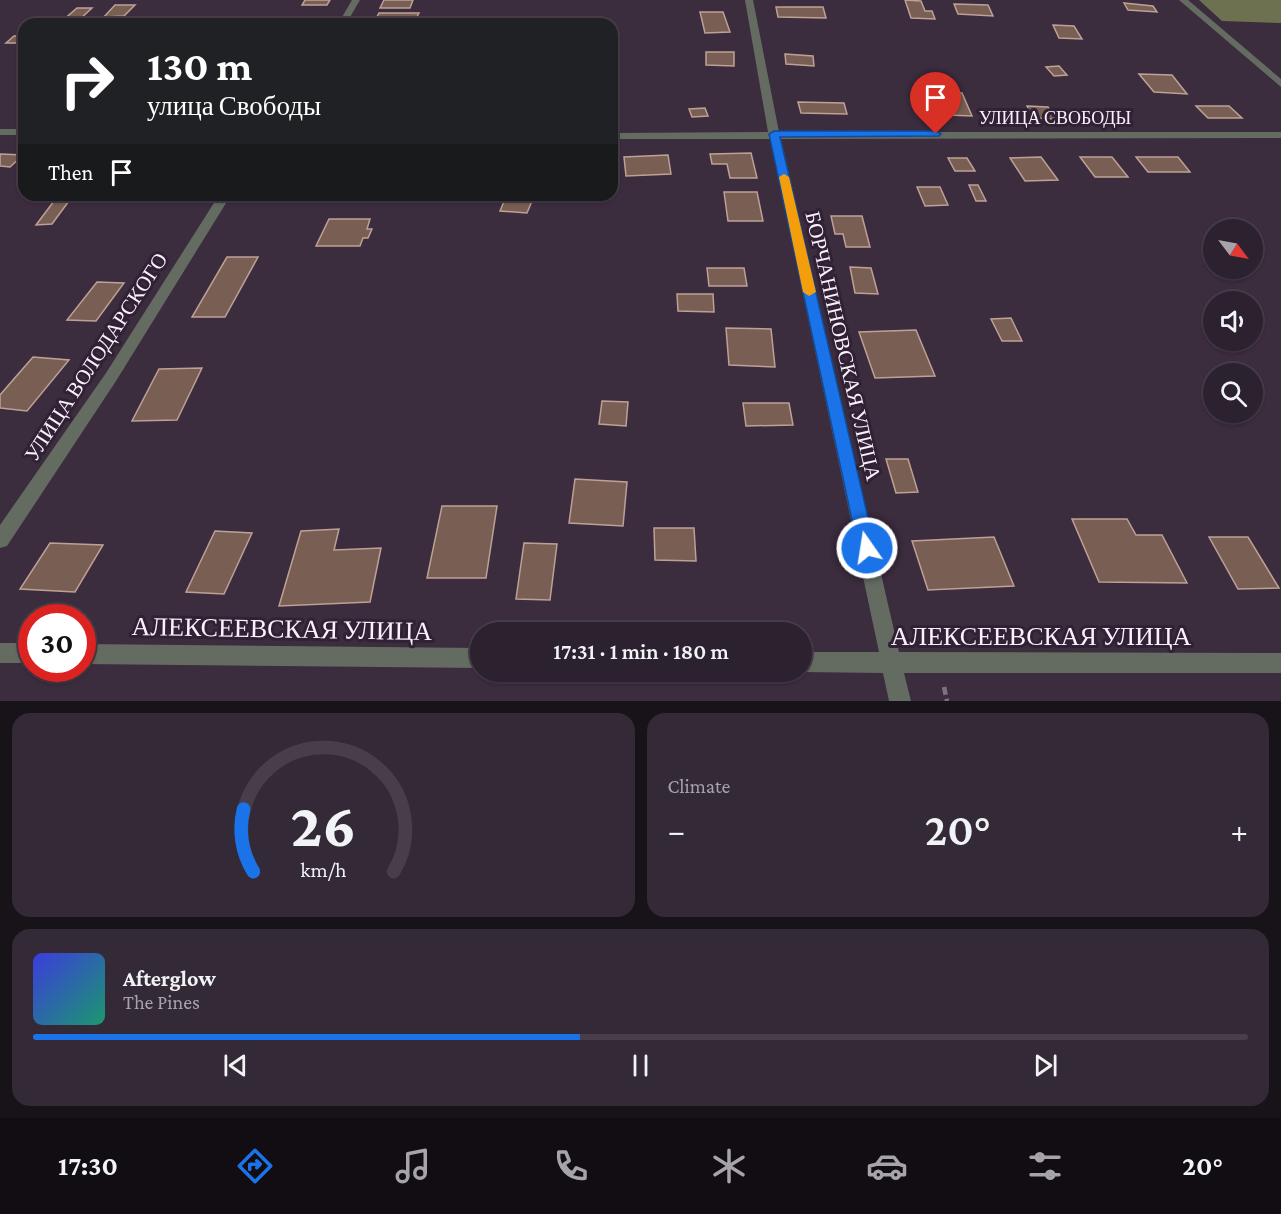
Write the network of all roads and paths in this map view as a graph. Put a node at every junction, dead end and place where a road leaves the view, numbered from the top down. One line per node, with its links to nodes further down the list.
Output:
1 (356, 0): 4 (street)
2 (749, 0): 8 (street, БОРЧАНИНОВСКАЯ УЛИЦА)
3 (1184, 0): 5 (street)
4 (346, 18)
5 (1281, 84)
6 (0, 132): 7 (street)
7 (18, 132)
8 (774, 134): 9 (street, УЛИЦА СВОБОДЫ); 10 (street, УЛИЦА СВОБОДЫ); 18 (street, БОРЧАНИНОВСКАЯ УЛИЦА)
9 (1281, 135)
10 (618, 136)
11 (221, 201): 12 (street, УЛИЦА ВОЛОДАРСКОГО)
12 (0, 540)
13 (0, 653): 14 (street)
14 (18, 653)
15 (96, 654): 16 (street, АЛЕКСЕЕВСКАЯ УЛИЦА)
16 (470, 658)
17 (812, 662): 18 (street, АЛЕКСЕЕВСКАЯ УЛИЦА)
18 (892, 663): 19 (street, АЛЕКСЕЕВСКАЯ УЛИЦА); 20 (street, БОРЧАНИНОВСКАЯ УЛИЦА)
19 (1281, 663)
20 (900, 701)

